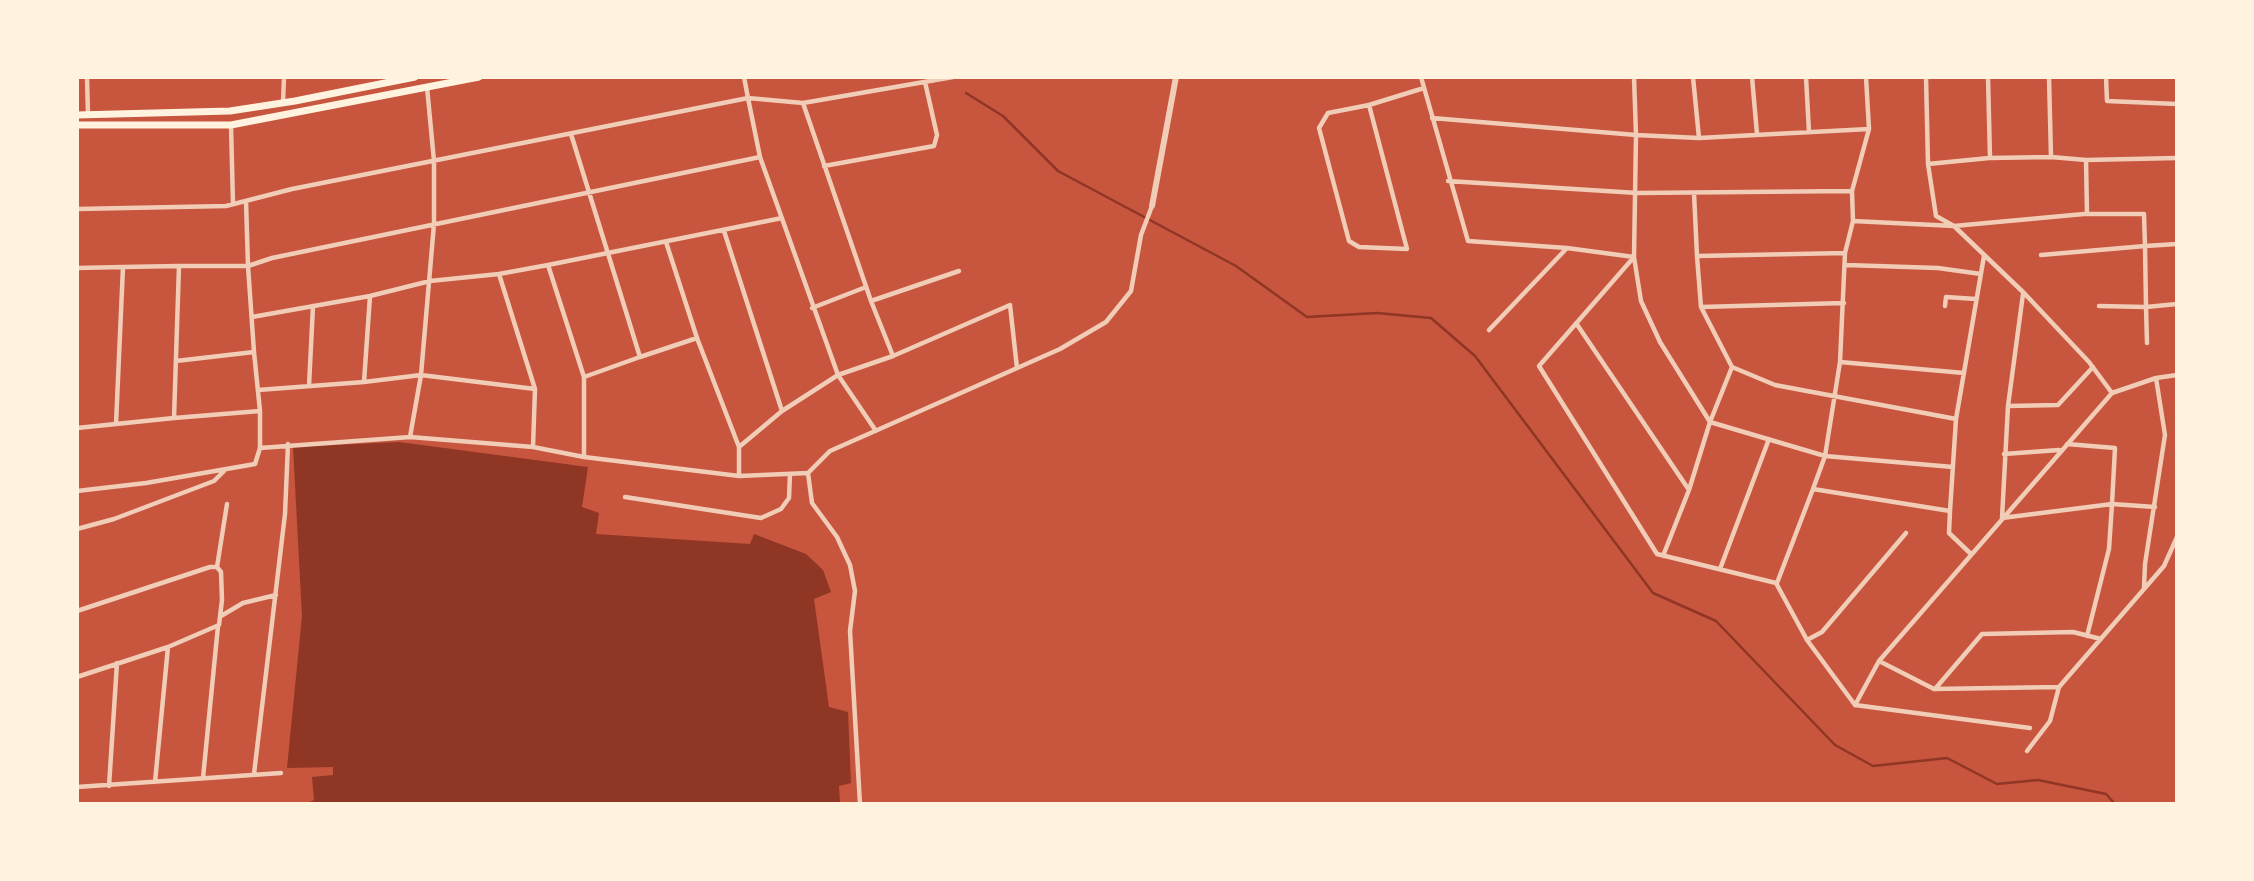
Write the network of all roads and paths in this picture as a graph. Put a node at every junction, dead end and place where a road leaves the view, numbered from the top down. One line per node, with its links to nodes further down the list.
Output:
1 (87, 77): 29 (street)
2 (284, 77): 24 (street)
3 (415, 77): 24 (main road)
4 (479, 77): 19 (main road)
5 (744, 77): 23 (street)
6 (953, 77): 18 (street)
7 (1176, 77): 54 (street)
8 (1421, 77): 22 (street)
9 (1634, 77): 36 (street)
10 (1693, 77): 38 (street)
11 (1752, 77): 37 (street)
12 (1806, 77): 34 (street)
13 (1866, 77): 33 (street)
14 (1926, 77): 45 (street)
15 (1988, 77): 41 (street)
16 (2049, 77): 40 (street)
17 (2106, 77): 26 (street)
18 (947, 78): 20 (street)
19 (462, 79): 21 (main road)
20 (925, 82): 25 (street); 46 (street)
21 (427, 87): 32 (main road); 44 (street)
22 (1424, 88): 27 (street); 30 (street)
23 (748, 99): 25 (street); 35 (street); 39 (street)
24 (283, 103): 29 (main road)
25 (803, 103): 46 (street)
26 (2177, 104)
27 (1369, 105): 27 (street)
28 (77, 115): 29 (main road)
29 (88, 115)
30 (1432, 118): 36 (street); 47 (street)
31 (77, 125): 32 (main road)
32 (231, 125): 53 (street)
33 (1869, 129): 34 (street); 49 (street)
34 (1809, 132): 37 (street)
35 (571, 134): 44 (street); 48 (street)
36 (1636, 135): 38 (street); 50 (street)
37 (1756, 135): 38 (street)
38 (1699, 138)
39 (760, 157): 48 (street); 57 (street)
40 (2051, 157): 41 (street); 43 (street)
41 (1990, 158): 45 (street)
42 (2177, 158): 43 (street)
43 (2086, 160): 56 (street)
44 (434, 161): 52 (street); 59 (street)
45 (1928, 164): 60 (street)
46 (824, 166): 82 (street)
47 (1448, 181): 50 (street); 65 (street)
48 (590, 190): 59 (street); 66 (street)
49 (1852, 191): 51 (street); 58 (street)
50 (1637, 193): 51 (street); 71 (street)
51 (1694, 193): 69 (street)
52 (246, 201): 53 (street); 75 (street)
53 (233, 204): 55 (street)
54 (1152, 206): 106 (street)
55 (77, 209)
56 (2087, 214): 60 (street); 64 (street)
57 (782, 218): 61 (street); 94 (street)
58 (1853, 221): 60 (street); 67 (street)
59 (434, 224): 75 (street); 81 (street)
60 (1954, 226): 70 (street)
61 (724, 231): 62 (street); 122 (street)
62 (666, 242): 66 (street); 98 (street)
63 (2177, 244): 64 (street)
64 (2145, 246): 68 (street); 93 (street)
65 (1567, 248): 71 (street); 97 (street)
66 (607, 252): 72 (street); 102 (street)
67 (1845, 253): 69 (street); 73 (street)
68 (2040, 255)
69 (1697, 256): 92 (street)
70 (1984, 256): 80 (street); 83 (street)
71 (1634, 257): 96 (street); 125 (street)
72 (548, 265): 79 (street); 112 (street)
73 (1846, 265): 80 (street); 87 (street)
74 (179, 266): 75 (street); 76 (street); 103 (street)
75 (248, 266): 95 (street)
76 (123, 267): 77 (street); 126 (street)
77 (77, 268)
78 (959, 271): 86 (street)
79 (499, 274): 81 (street); 116 (street)
80 (1981, 274): 85 (street)
81 (430, 281): 84 (street); 109 (street)
82 (866, 288): 86 (street); 94 (street)
83 (2024, 293): 107 (street); 120 (street)
84 (370, 296): 89 (street); 114 (street)
85 (1976, 299): 90 (street); 108 (street)
86 (871, 301): 101 (street)
87 (1844, 303): 92 (street); 104 (street)
88 (2177, 304): 93 (street)
89 (313, 306): 95 (street); 115 (street)
90 (1945, 306)
91 (2099, 306): 93 (street)
92 (1702, 307): 105 (street)
93 (2146, 307): 99 (street)
94 (812, 308): 110 (street)
95 (252, 317): 100 (street)
96 (1576, 323): 147 (street); 158 (street)
97 (1489, 330)
98 (696, 338): 102 (street); 134 (street)
99 (2147, 343)
100 (254, 352): 103 (street); 117 (street)
101 (893, 356): 106 (street); 110 (street)
102 (640, 357): 112 (street)
103 (176, 361): 123 (street)
104 (1840, 362): 108 (street); 119 (street)
105 (1732, 367): 119 (street); 125 (street)
106 (1017, 368): 128 (street)
107 (2093, 368): 118 (street); 120 (street)
108 (1964, 373): 124 (street)
109 (421, 374): 114 (street); 116 (street); 129 (street)
110 (838, 375): 122 (street); 128 (street)
111 (2177, 375): 113 (street)
112 (584, 377): 139 (street)
113 (2156, 378): 118 (street); 151 (street)
114 (365, 382): 115 (street)
115 (309, 386): 117 (street)
116 (535, 389): 133 (street)
117 (258, 390): 121 (street)
118 (2112, 393): 132 (street)
119 (1833, 398): 124 (street); 138 (street)
120 (2008, 406): 137 (street)
121 (260, 411): 123 (street); 135 (street)
122 (782, 411): 134 (street)
123 (174, 418): 126 (street)
124 (1956, 419): 140 (street)
125 (1710, 422): 130 (street); 147 (street)
126 (116, 424): 127 (street)
127 (77, 428)
128 (876, 431): 142 (street)
129 (410, 437): 131 (street); 133 (street)
130 (1769, 439): 138 (street); 162 (street)
131 (288, 444): 135 (street); 165 (street)
132 (2066, 444): 136 (street); 150 (street)
133 (533, 447): 139 (street)
134 (739, 447): 144 (street)
135 (260, 448): 141 (street)
136 (2060, 450): 137 (street); 153 (street)
137 (2004, 454): 153 (street)
138 (1825, 456): 140 (street); 145 (street)
139 (584, 457): 144 (street)
140 (1953, 467): 152 (street)
141 (224, 470): 146 (street); 154 (street)
142 (808, 473): 143 (street); 187 (street)
143 (790, 474): 144 (street); 148 (street)
144 (739, 476)
145 (1812, 489): 152 (street); 163 (street)
146 (77, 491)
147 (1689, 491): 158 (street)
148 (625, 497)
149 (227, 504): 161 (street)
150 (2112, 504): 151 (street); 153 (street); 169 (street)
151 (2155, 508): 164 (street)
152 (1950, 510): 157 (street)
153 (2001, 517): 157 (street)
154 (77, 529)
155 (1906, 533): 171 (street)
156 (2177, 537): 160 (street)
157 (1971, 554): 173 (street)
158 (1663, 556): 162 (street)
159 (2177, 558): 160 (street)
160 (2167, 559): 164 (street)
161 (217, 567): 166 (street); 167 (street)
162 (1720, 569): 163 (street)
163 (1776, 583): 171 (street)
164 (2144, 589): 170 (street)
165 (276, 595): 167 (street); 182 (street)
166 (77, 611)
167 (220, 616): 168 (street)
168 (219, 625): 172 (street); 183 (street)
169 (2087, 636): 170 (street); 177 (street)
170 (2101, 639): 176 (street)
171 (1807, 640): 178 (street)
172 (168, 647): 174 (street); 184 (street)
173 (1879, 661): 177 (street); 178 (street)
174 (117, 663): 175 (street); 185 (street)
175 (77, 677)
176 (2059, 687): 177 (street); 180 (street)
177 (1934, 689)
178 (1855, 705): 179 (street)
179 (2030, 729)
180 (2027, 751)
181 (281, 772): 182 (street)
182 (254, 774): 183 (street)
183 (203, 778): 184 (street)
184 (155, 782): 185 (street)
185 (109, 786): 186 (street)
186 (77, 788)
187 (860, 804)

